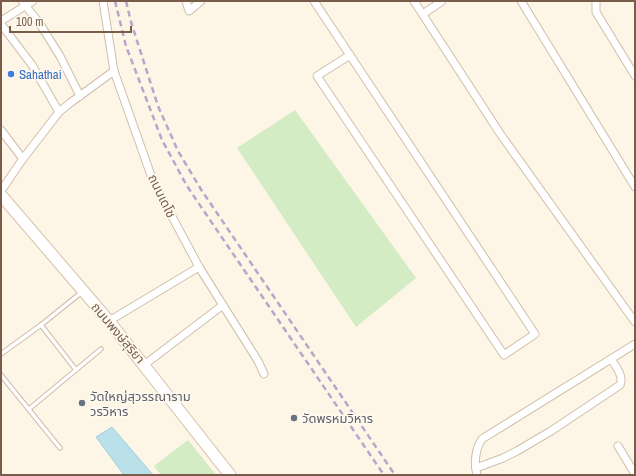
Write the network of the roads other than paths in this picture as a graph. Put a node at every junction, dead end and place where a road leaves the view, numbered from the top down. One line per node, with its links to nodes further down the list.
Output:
1 (33, 1): 10 (street)
2 (103, 1): 14 (street, ถนนเดโช)
3 (186, 1): 4 (street)
4 (201, 1)
5 (314, 1): 13 (street)
6 (414, 1): 11 (street)
7 (442, 1): 11 (street)
8 (521, 1): 20 (street)
9 (596, 1): 15 (street)
10 (24, 3): 12 (street); 16 (street)
11 (423, 14): 27 (street)
12 (1, 23): 17 (street)
13 (350, 55): 13 (street)
14 (114, 71): 16 (street); 23 (street, ถนนเดโช)
15 (635, 76)
16 (80, 96): 17 (street)
17 (60, 112): 19 (street)
18 (1, 130): 19 (street)
19 (23, 159): 21 (street)
20 (635, 187)
21 (1, 191)
22 (1, 195): 24 (main road, ถนนพงษ์สุริยา)
23 (199, 268): 25 (street, ถนนเดโช); 26 (street)
24 (83, 292): 26 (main road, ถนนพงษ์สุริยา); 28 (lane)
25 (223, 305): 33 (street); 35 (street, ถนนเดโช)
26 (109, 321): 33 (main road, ถนนพงษ์สุริยา)
27 (635, 322)
28 (41, 325): 31 (lane); 34 (lane)
29 (635, 344): 32 (street)
30 (101, 349): 34 (lane)
31 (1, 354)
32 (611, 358): 40 (street); 40 (street)
33 (144, 365): 42 (main road, ถนนพงษ์สุริยา)
34 (76, 370): 37 (lane)
35 (264, 374)
36 (1, 375): 37 (lane)
37 (29, 409): 39 (lane)
38 (618, 446): 41 (street)
39 (60, 448)
40 (476, 472)
41 (635, 474)
42 (230, 475)

